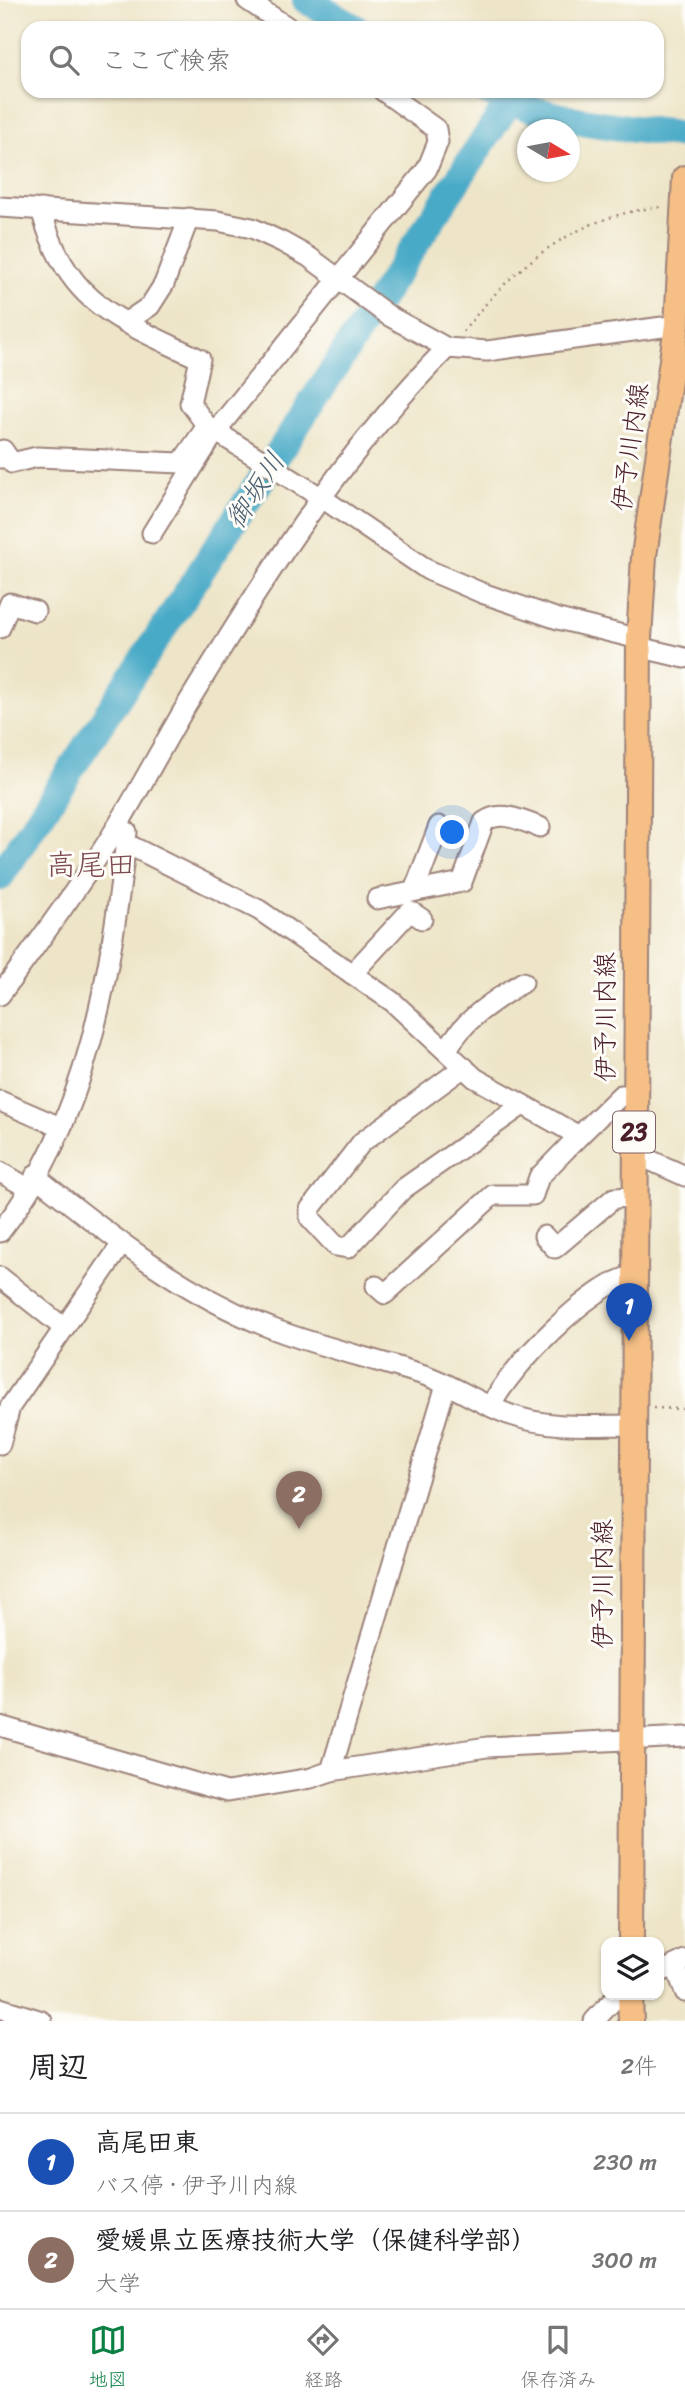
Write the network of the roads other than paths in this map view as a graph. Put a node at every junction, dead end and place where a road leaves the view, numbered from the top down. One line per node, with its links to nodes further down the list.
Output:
1 (247, 0): 2 (street)
2 (278, 21)
3 (394, 98): 8 (street)
4 (684, 194): 10 (main road, 伊予川内線 / 23)
5 (0, 208): 6 (street)
6 (41, 209): 7 (street); 9 (street)
7 (189, 218): 8 (street); 9 (street)
8 (340, 280): 11 (street); 12 (street)
9 (125, 323): 12 (street)
10 (681, 325): 11 (street); 18 (main road, 伊予川内線 / 23)
11 (442, 346): 14 (street)
12 (215, 432): 13 (street); 14 (street); 15 (street)
13 (1, 452)
14 (317, 495): 18 (street); 20 (street)
15 (152, 533)
16 (35, 611): 17 (street)
17 (0, 628)
18 (638, 643): 19 (street); 31 (main road, 伊予川内線 / 23)
19 (685, 658)
20 (130, 803): 23 (street); 28 (street)
21 (439, 826): 25 (street)
22 (540, 827): 25 (street)
23 (125, 843): 26 (street); 34 (street)
24 (377, 899): 25 (street)
25 (413, 903): 26 (street)
26 (352, 974): 29 (street)
27 (523, 982): 29 (street)
28 (0, 995)
29 (446, 1051): 30 (street)
30 (464, 1067): 33 (street); 33 (street)
31 (635, 1095): 35 (street); 36 (main road, 伊予川内線 / 23)
32 (0, 1101): 34 (street)
33 (521, 1106): 35 (street)
34 (60, 1128): 39 (street)
35 (579, 1136): 46 (street)
36 (634, 1153): 38 (street); 40 (main road, 伊予川内線 / 23)
37 (0, 1172): 39 (street)
38 (685, 1176)
39 (32, 1182): 41 (street); 43 (street)
40 (634, 1197): 42 (street); 44 (main road, 伊予川内線 / 23)
41 (0, 1232)
42 (544, 1236)
43 (121, 1245): 47 (street); 48 (street)
44 (633, 1276): 49 (street); 50 (main road, 伊予川内線 / 23)
45 (0, 1277): 47 (street)
46 (376, 1286)
47 (64, 1328): 51 (street)
48 (446, 1385): 49 (street); 55 (street)
49 (491, 1406): 50 (street)
50 (633, 1416): 53 (main road, 伊予川内線 / 23)
51 (0, 1444)
52 (0, 1726): 55 (street)
53 (632, 1737): 54 (street); 55 (street); 56 (main road, 伊予川内線 / 23)
54 (685, 1737)
55 (331, 1771)
56 (631, 1937)
57 (673, 1966): 58 (street)
58 (685, 1992)
59 (613, 2000): 63 (street)
60 (630, 2000): 64 (main road)
61 (0, 2008): 62 (street)
62 (42, 2021)
63 (594, 2021)
64 (631, 2021)

